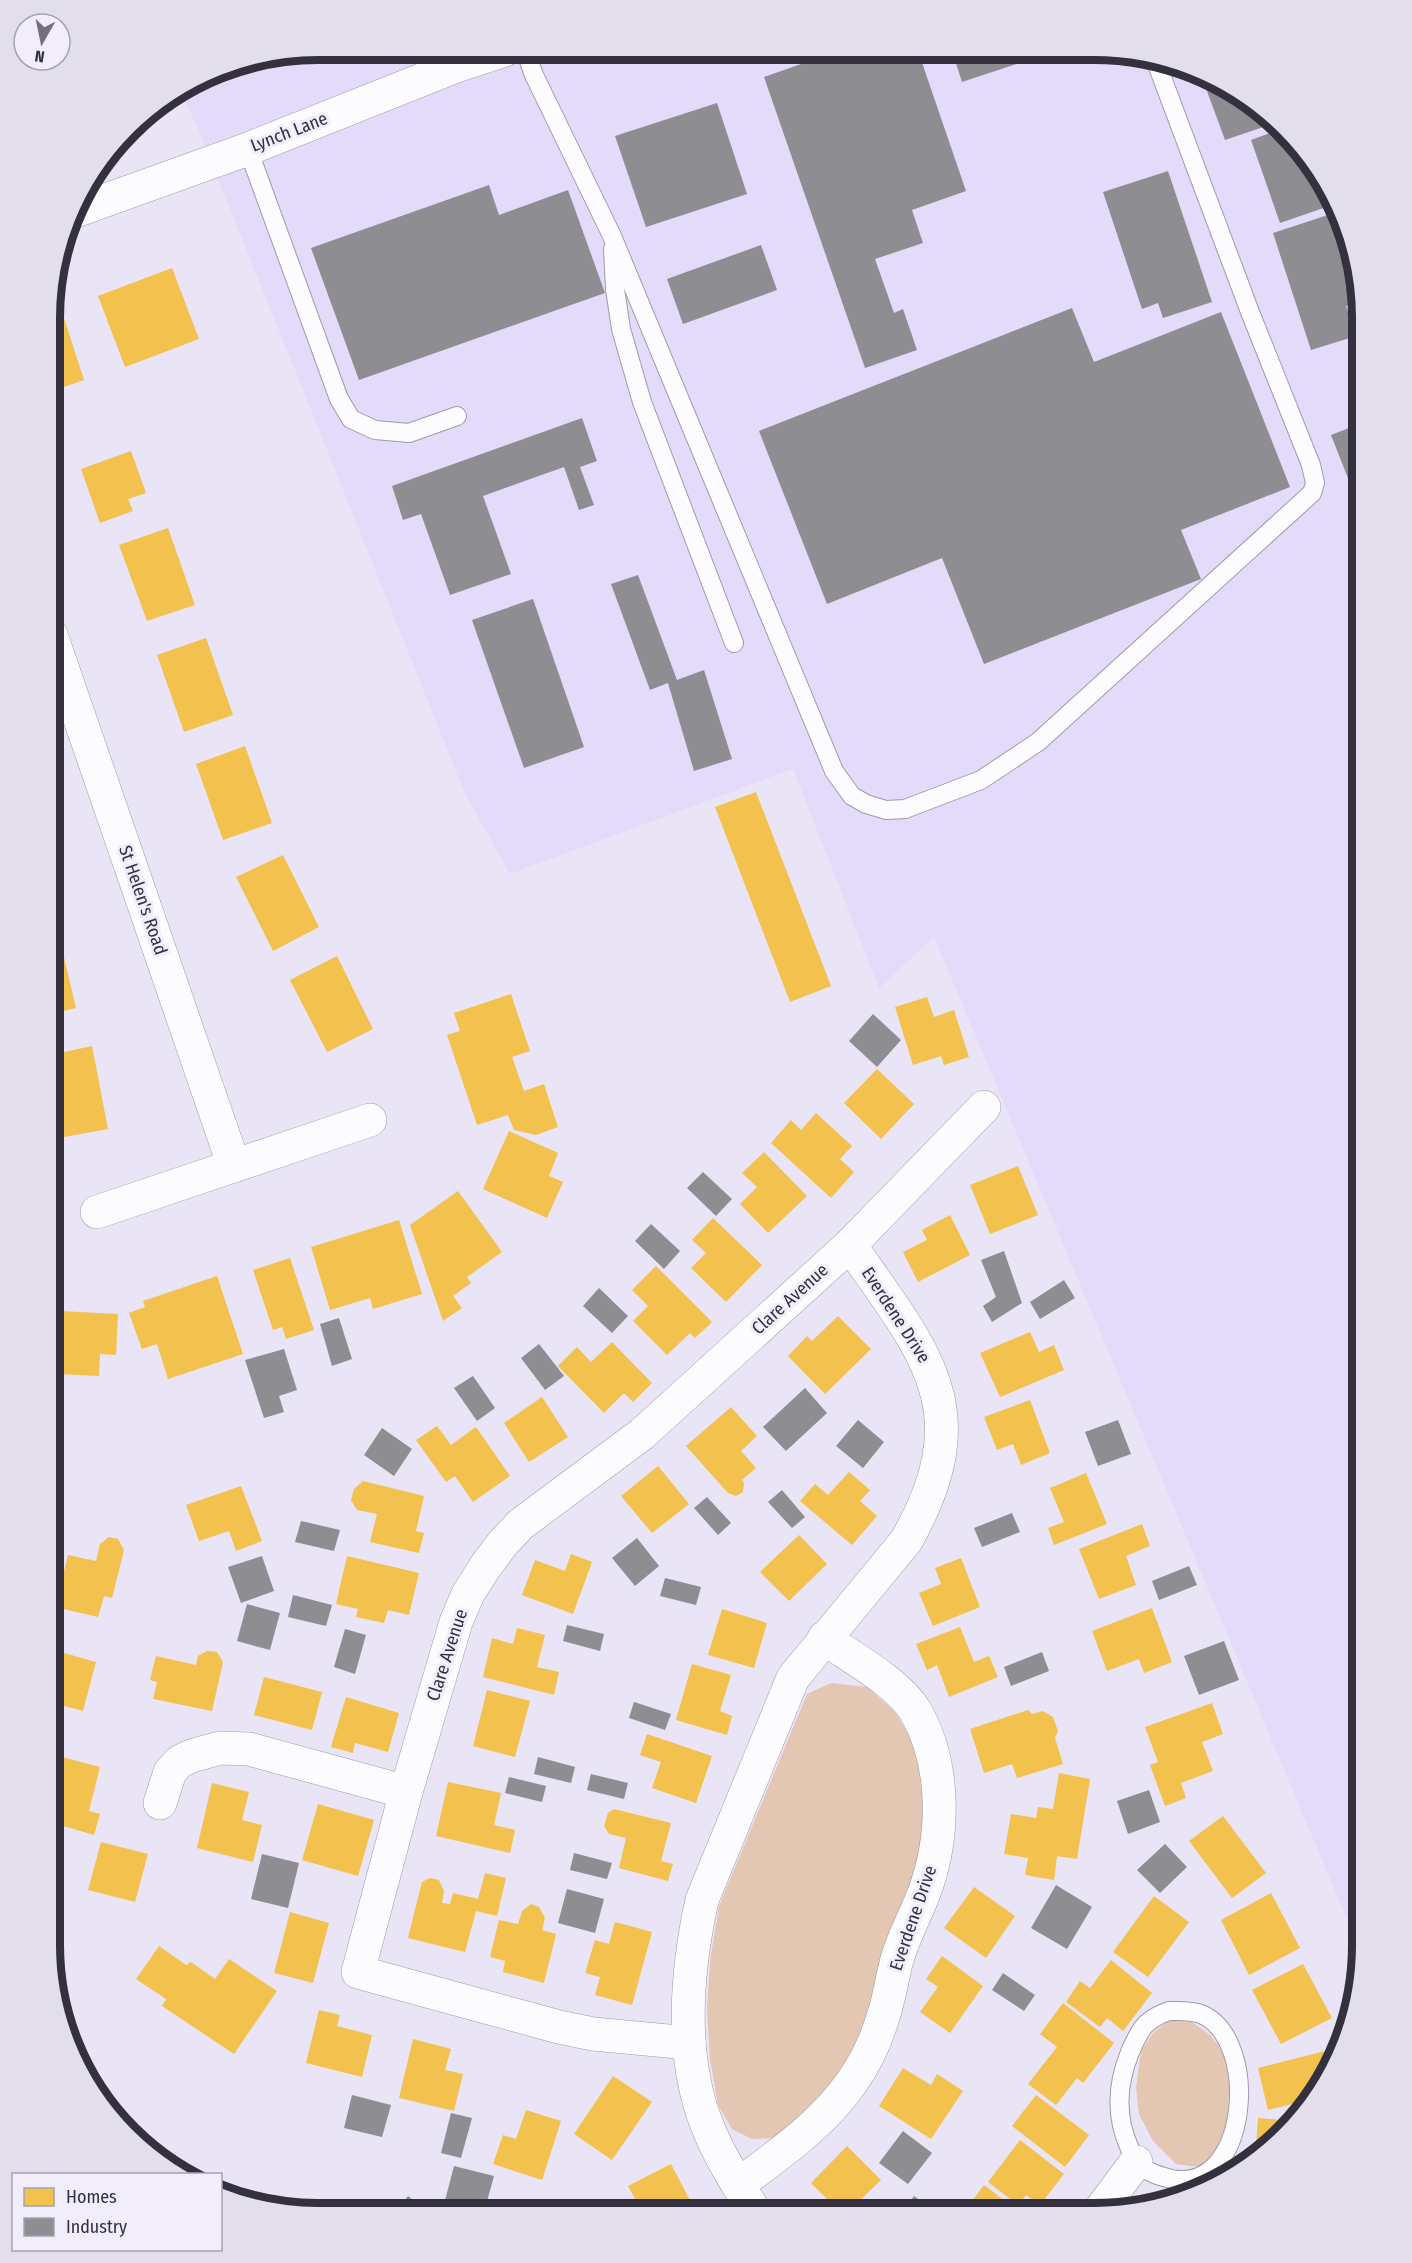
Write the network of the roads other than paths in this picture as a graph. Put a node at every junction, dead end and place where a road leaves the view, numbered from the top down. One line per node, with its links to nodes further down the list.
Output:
1 (451, 60): 4 (street, Lynch Lane)
2 (529, 60): 6 (lane)
3 (1159, 69): 6 (lane)
4 (248, 149): 5 (street, Lynch Lane); 7 (lane)
5 (85, 208)
6 (612, 236): 8 (lane)
7 (456, 416)
8 (734, 643)
9 (60, 661): 12 (street, St Helen's Road)
10 (984, 1107): 14 (street, Clare Avenue)
11 (370, 1120): 12 (street)
12 (234, 1166): 13 (street)
13 (97, 1212)
14 (850, 1245): 15 (street, Everdene Drive); 16 (street, Clare Avenue)
15 (824, 1638): 18 (street, Everdene Drive); 20 (street, Everdene Drive)
16 (406, 1792): 17 (street); 18 (street, Clare Avenue)
17 (160, 1803)
18 (689, 2043): 20 (street, Everdene Drive)
19 (1136, 2162): 19 (lane); 21 (street)
20 (738, 2185): 22 (street, Everdene Drive)
21 (1106, 2202)
22 (750, 2203)

